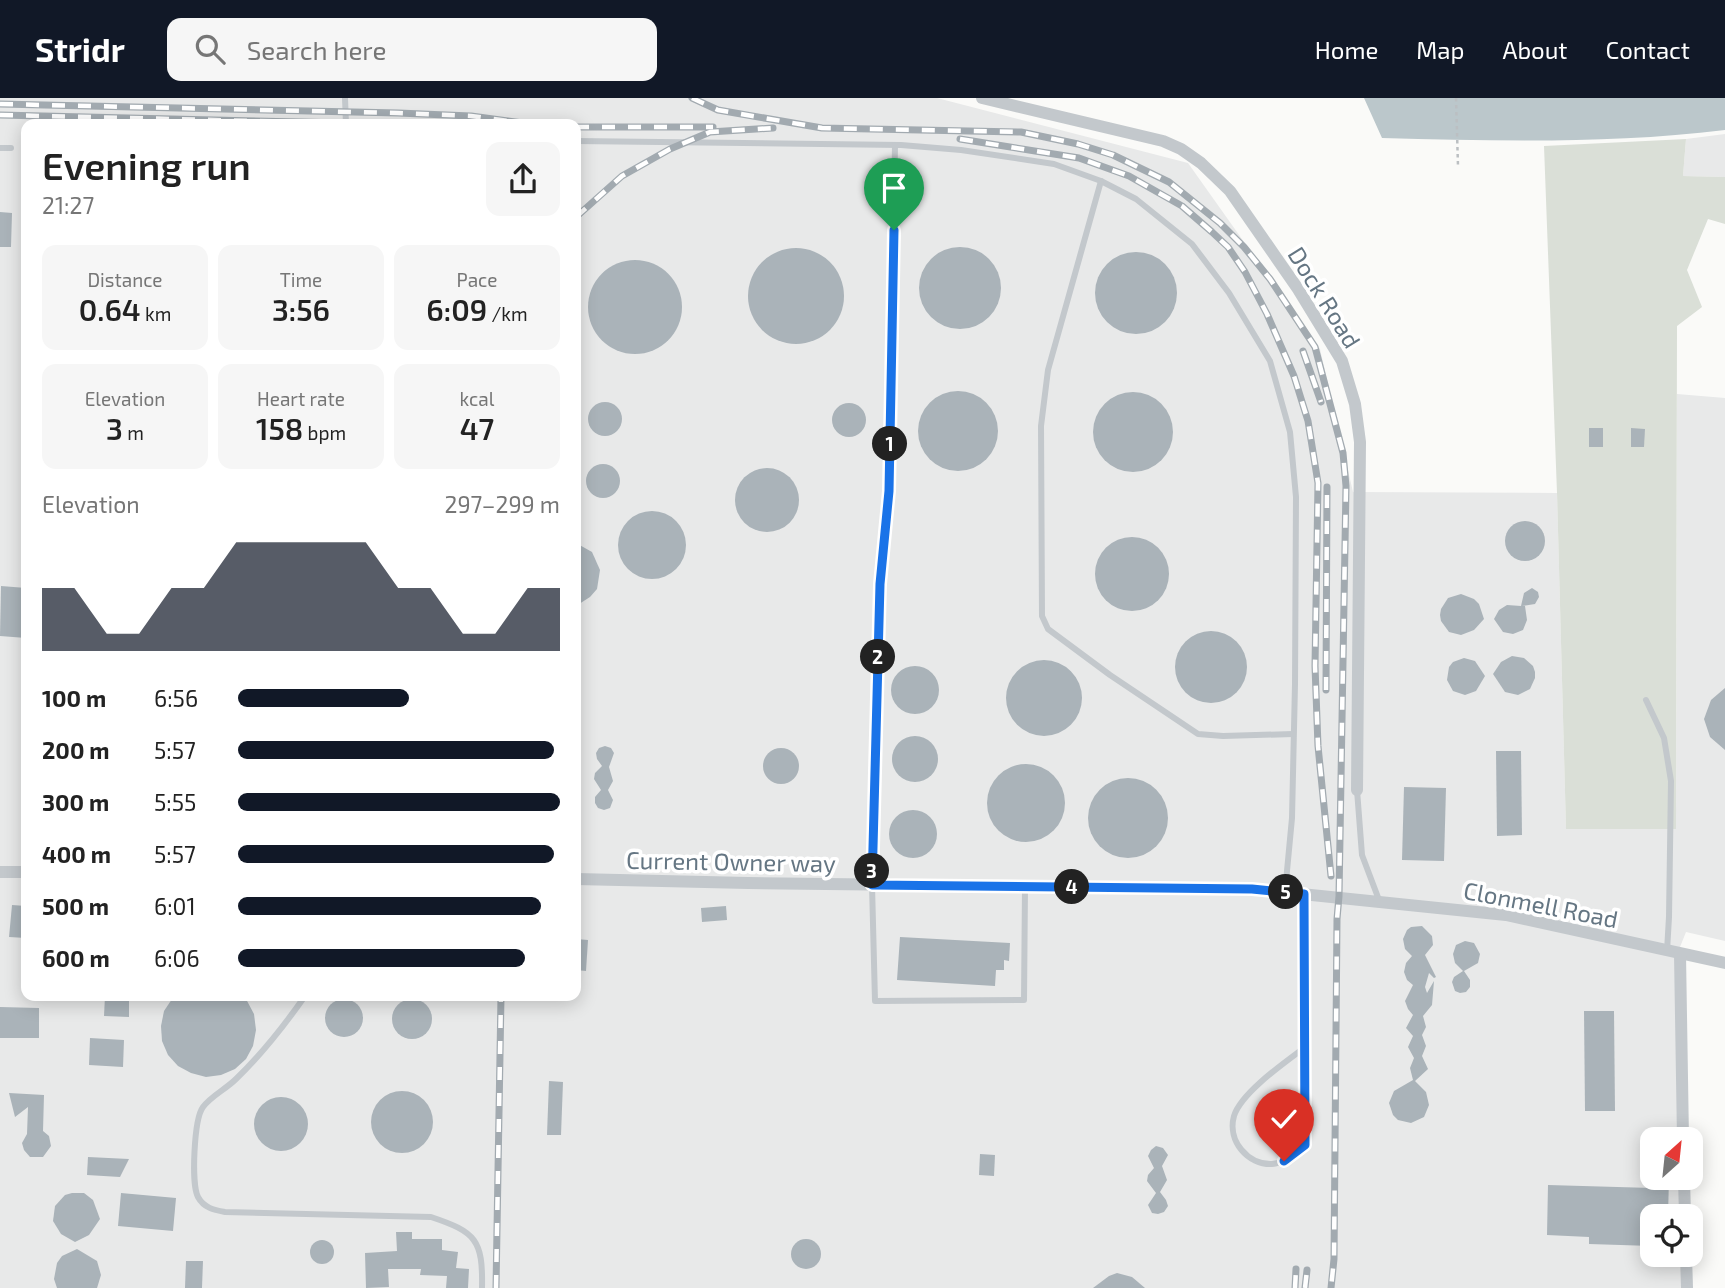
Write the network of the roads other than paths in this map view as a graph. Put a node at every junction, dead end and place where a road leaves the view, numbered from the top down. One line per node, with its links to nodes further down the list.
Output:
1 (345, 98): 3 (lane)
2 (982, 98): 11 (street, Dock Road)
3 (346, 119)
4 (581, 141): 5 (lane)
5 (895, 145): 8 (lane); 15 (lane)
6 (0, 148): 7 (lane)
7 (11, 148)
8 (1101, 181): 10 (lane); 10 (lane)
9 (1646, 700): 21 (lane)
10 (1293, 734): 17 (lane)
11 (1357, 790): 20 (lane)
12 (0, 872): 13 (street)
13 (21, 872)
14 (581, 879): 15 (street, Current Owner way)
15 (872, 885): 16 (street, Current Owner way); 16 (lane)
16 (1026, 886): 17 (street, Current Owner way)
17 (1285, 892): 18 (street, Current Owner way)
18 (1304, 894): 19 (street, Current Owner way); 25 (lane)
19 (1347, 897): 20 (street, Clonmell Road)
20 (1379, 900): 21 (street, Clonmell Road)
21 (1667, 951): 22 (street, Clonmell Road)
22 (1680, 954): 23 (street, Clonmell Road); 26 (street)
23 (1725, 963)
24 (302, 1001): 28 (lane)
25 (1304, 1048): 25 (lane)
26 (1683, 1127)
27 (1686, 1267): 29 (street)
28 (482, 1288)
29 (1687, 1288)

